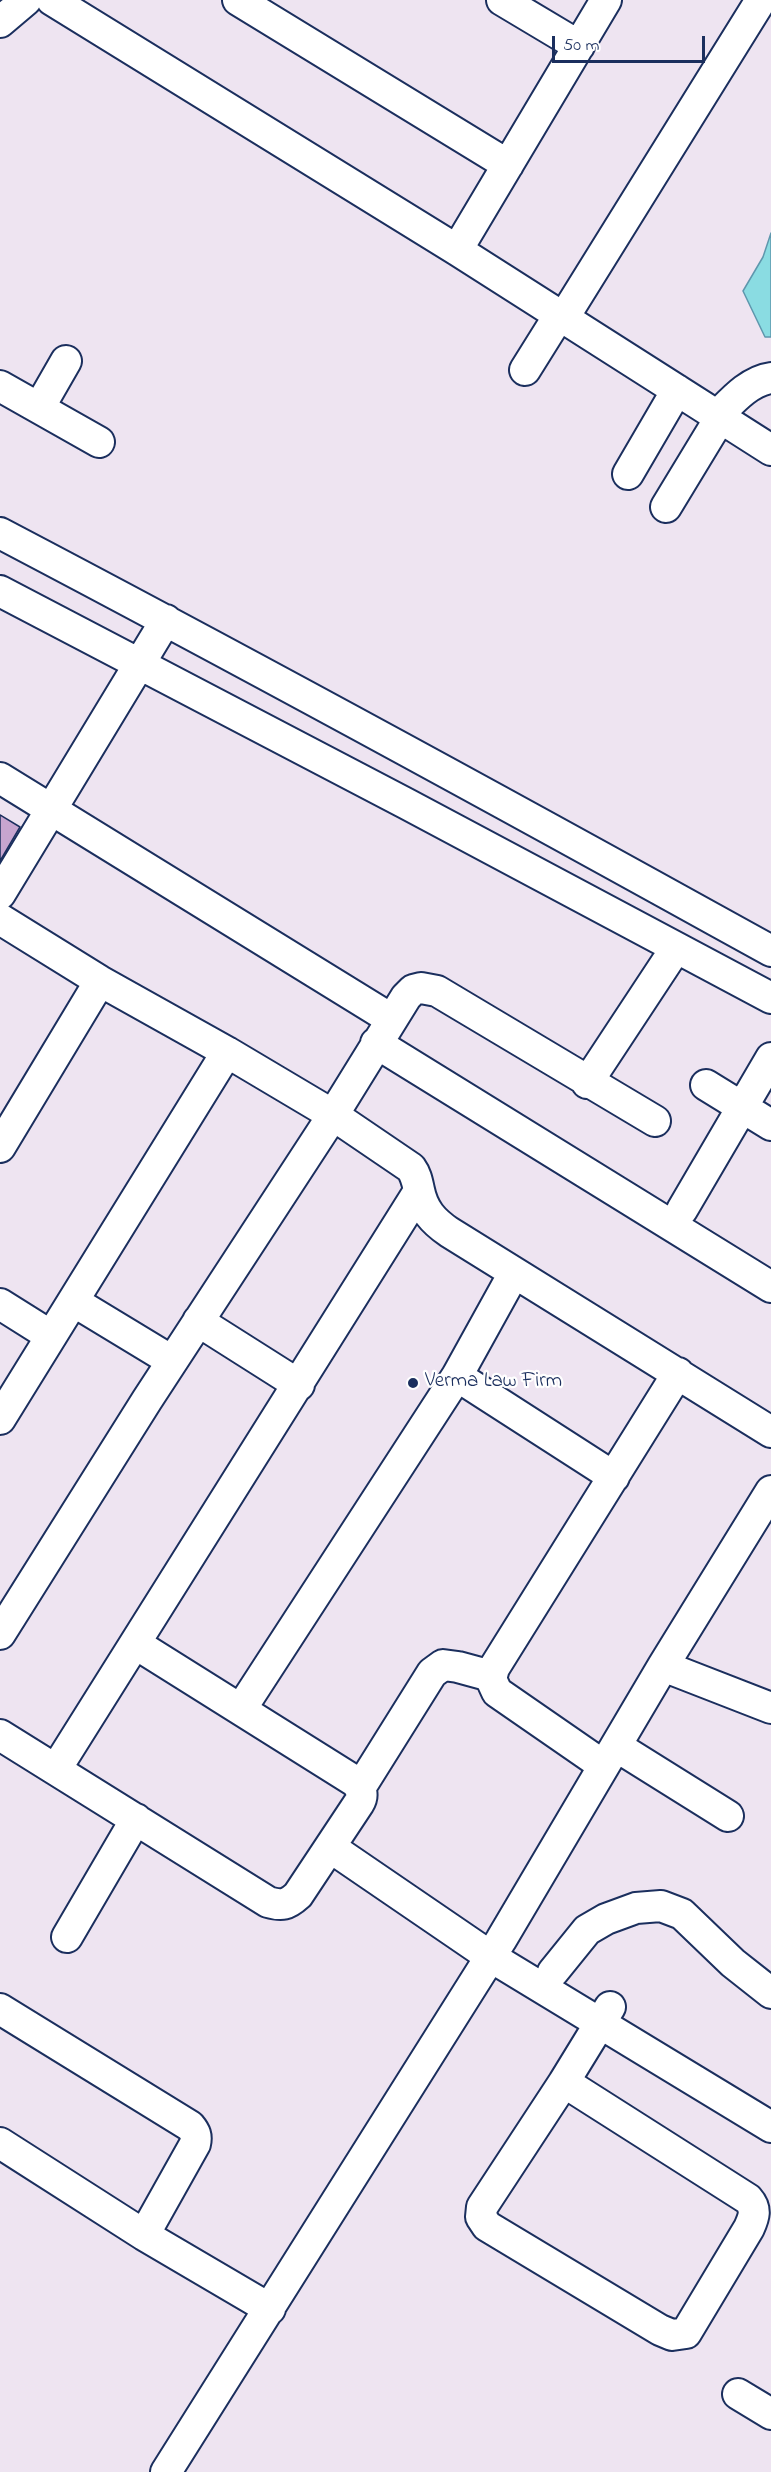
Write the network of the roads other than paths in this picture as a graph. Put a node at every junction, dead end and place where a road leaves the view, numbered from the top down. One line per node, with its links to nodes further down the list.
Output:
1 (7, 0): 8 (street)
2 (26, 0): 8 (street)
3 (52, 0): 11 (street)
4 (238, 0): 10 (street)
5 (502, 0): 9 (street)
6 (606, 0): 9 (street)
7 (761, 0): 12 (street)
8 (0, 22)
9 (579, 46): 10 (street)
10 (508, 165): 11 (street)
11 (457, 250): 12 (street)
12 (562, 316): 14 (street); 17 (street)
13 (66, 361): 18 (street)
14 (525, 370)
15 (771, 378): 19 (street)
16 (0, 386): 18 (street)
17 (677, 390): 19 (street); 22 (street)
18 (39, 408): 20 (street)
19 (718, 417): 21 (street); 23 (street)
20 (99, 442)
21 (771, 450)
22 (628, 474)
23 (666, 507)
24 (0, 533): 26 (street)
25 (0, 591): 27 (street)
26 (166, 620): 27 (street); 33 (street)
27 (138, 664): 29 (street); 32 (street)
28 (0, 778): 29 (street)
29 (52, 809): 30 (street); 36 (street)
30 (0, 894)
31 (0, 919): 34 (street)
32 (676, 948): 35 (street); 39 (street)
33 (771, 951)
34 (100, 981): 37 (street); 45 (street)
35 (771, 998)
36 (383, 1031): 39 (street); 42 (street); 49 (street)
37 (227, 1052): 42 (street); 50 (street)
38 (771, 1058): 41 (street)
39 (587, 1083): 43 (street)
40 (706, 1084): 41 (street)
41 (743, 1108): 44 (street); 47 (street)
42 (333, 1115): 46 (street); 52 (street)
43 (655, 1121)
44 (771, 1125)
45 (0, 1147)
46 (419, 1191): 48 (street); 57 (street)
47 (682, 1210)
48 (514, 1273): 55 (street); 56 (street)
49 (771, 1287)
50 (73, 1301): 53 (street); 54 (street)
51 (0, 1304): 53 (street)
52 (198, 1321): 54 (street); 57 (street)
53 (51, 1336): 58 (street)
54 (172, 1361): 62 (street)
55 (678, 1373): 59 (street); 60 (street)
56 (457, 1376): 60 (street); 67 (street)
57 (299, 1385): 63 (street)
58 (0, 1419)
59 (771, 1432)
60 (614, 1477): 65 (street)
61 (771, 1491): 64 (street)
62 (0, 1634)
63 (136, 1644): 67 (street); 70 (street)
64 (663, 1666): 66 (street); 69 (street)
65 (491, 1676): 69 (street); 71 (street)
66 (771, 1708)
67 (241, 1710): 71 (street)
68 (0, 1735): 70 (street)
69 (610, 1756): 72 (street); 76 (street)
70 (56, 1769): 73 (street)
71 (360, 1788): 74 (street)
72 (728, 1816)
73 (136, 1819): 74 (street); 75 (street)
74 (330, 1847): 76 (street)
75 (67, 1937)
76 (496, 1948): 77 (street); 80 (street); 87 (street)
77 (553, 1972): 78 (street); 80 (street)
78 (771, 1993)
79 (0, 2009): 86 (street)
80 (604, 2016): 81 (street); 82 (street); 83 (street)
81 (564, 2082): 85 (street); 85 (street)
82 (771, 2103)
83 (771, 2127)
84 (0, 2143): 86 (street)
85 (763, 2213)
86 (144, 2235): 87 (street)
87 (270, 2309): 90 (street)
88 (738, 2394): 89 (street)
89 (771, 2414)
90 (166, 2472)

